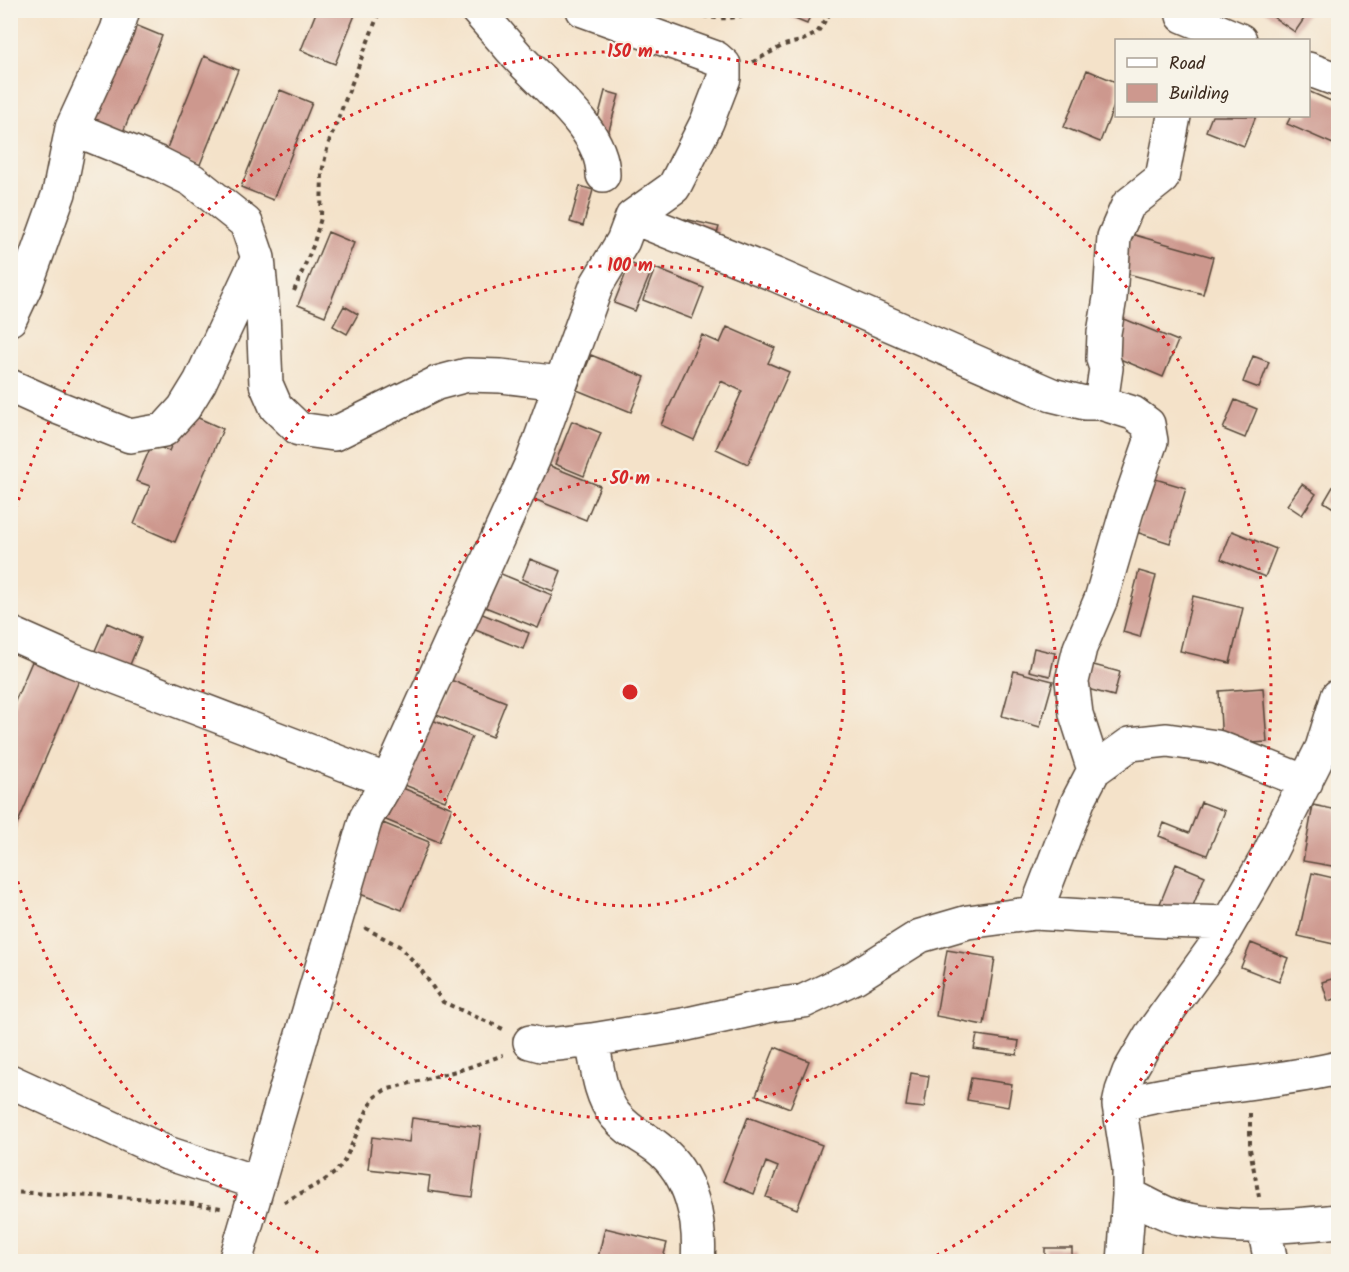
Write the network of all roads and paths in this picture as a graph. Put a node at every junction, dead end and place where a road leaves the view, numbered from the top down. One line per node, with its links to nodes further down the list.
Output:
1 (123, 10): 12 (street)
2 (380, 10): 16 (path)
3 (477, 10): 13 (street)
4 (583, 10): 9 (street)
5 (832, 10): 9 (path)
6 (1184, 22): 7 (street)
7 (1237, 39)
8 (1310, 70): 10 (street)
9 (724, 78): 14 (street)
10 (1338, 80)
11 (1174, 117): 20 (street)
12 (72, 128): 15 (street); 17 (street)
13 (603, 175)
14 (632, 217): 18 (street); 20 (street)
15 (258, 258): 18 (street); 19 (street)
16 (290, 299)
17 (10, 320)
18 (560, 383): 24 (street)
19 (10, 386)
20 (1101, 403): 23 (street)
21 (10, 633): 24 (street)
22 (1338, 696): 25 (street)
23 (1094, 770): 25 (street); 26 (street)
24 (388, 781): 27 (street)
25 (1306, 782): 28 (street)
26 (1035, 913): 28 (street); 29 (street)
27 (339, 914): 30 (path); 37 (street)
28 (1229, 923): 34 (street)
29 (592, 1040): 30 (street); 41 (street)
30 (530, 1042): 37 (path)
31 (1338, 1068): 33 (street)
32 (10, 1081): 37 (street)
33 (1257, 1083): 34 (street); 39 (path)
34 (1119, 1106): 36 (street)
35 (10, 1192): 37 (path)
36 (1129, 1195): 39 (street); 42 (street)
37 (253, 1198): 40 (street)
38 (1338, 1221): 39 (street)
39 (1264, 1228): 43 (street)
40 (235, 1262)
41 (698, 1262)
42 (1124, 1262)
43 (1271, 1262)

